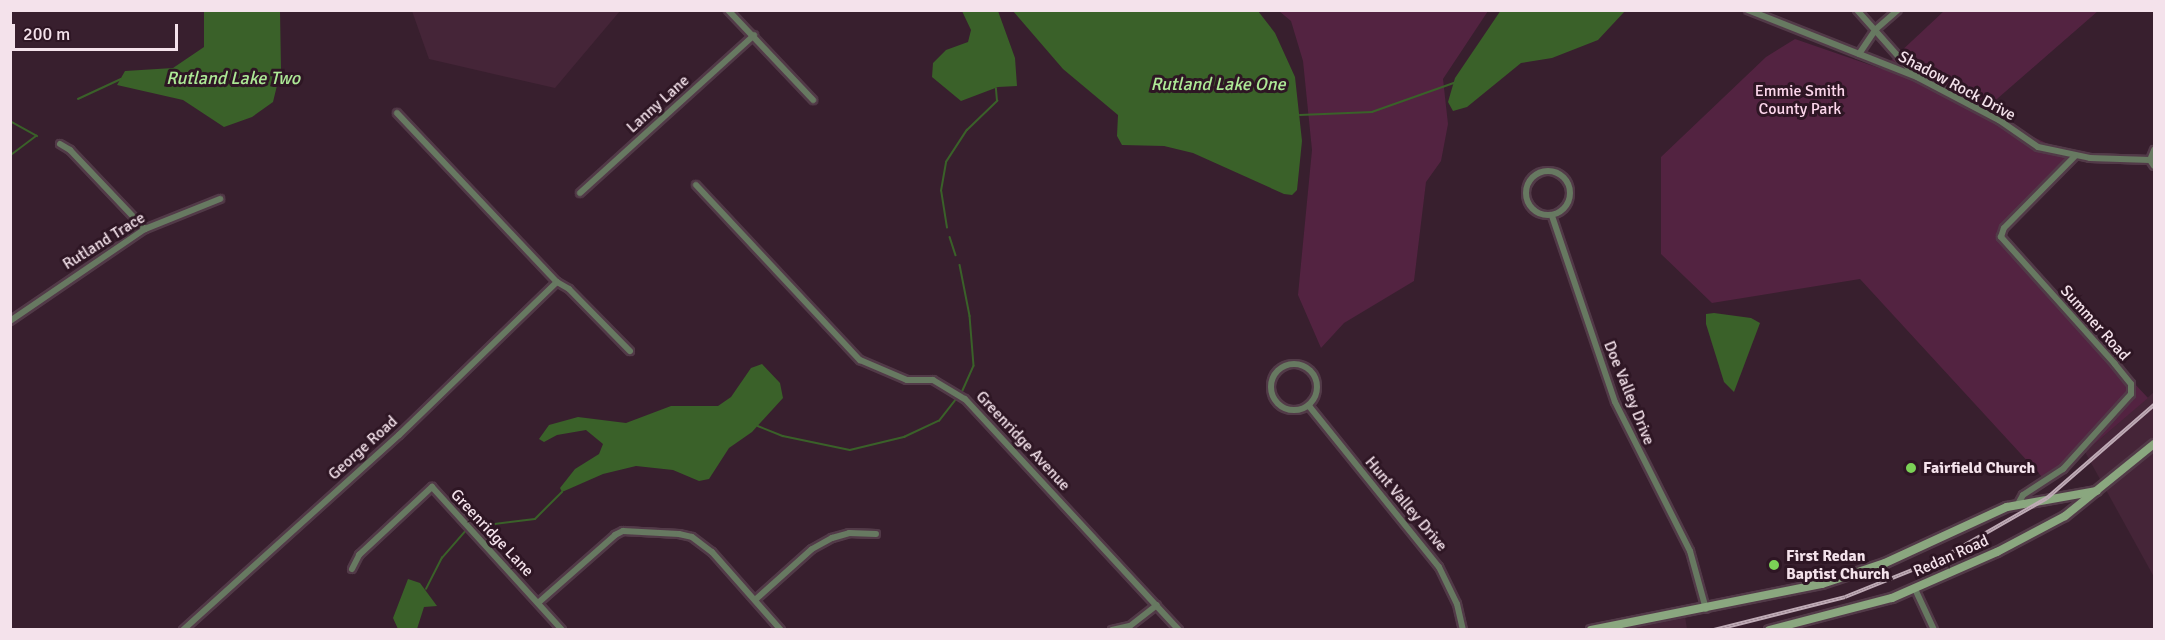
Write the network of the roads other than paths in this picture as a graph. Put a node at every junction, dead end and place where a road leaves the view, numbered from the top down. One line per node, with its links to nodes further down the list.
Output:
1 (728, 10): 6 (street)
2 (1748, 10): 7 (street, Shadow Rock Drive)
3 (1857, 10): 5 (street)
4 (1898, 10): 5 (street)
5 (1875, 30): 7 (street); 8 (street)
6 (754, 35): 9 (street); 16 (street, Lanny Lane)
7 (1858, 54): 8 (street, Shadow Rock Drive)
8 (1917, 77): 13 (street, Shadow Rock Drive)
9 (813, 100)
10 (397, 112): 20 (street)
11 (60, 144): 19 (street)
12 (2154, 150): 14 (street)
13 (2075, 156): 14 (street, Shadow Rock Drive); 26 (street, Summer Road)
14 (2152, 163)
15 (696, 185): 32 (street, Greenridge Avenue)
16 (580, 193)
17 (220, 199): 19 (street, Rutland Trace)
18 (1552, 216): 18 (street); 33 (street, Doe Valley Drive)
19 (145, 230): 21 (street, Rutland Trace)
20 (557, 282): 22 (street); 34 (street, George Road)
21 (10, 321)
22 (630, 351)
23 (1309, 406): 23 (street); 39 (street, Hunt Valley Drive)
24 (2154, 444): 25 (main road, Redan Road)
25 (2097, 491): 26 (main road); 29 (main road, Redan Road)
26 (2018, 504): 33 (main road)
27 (876, 534): 30 (street)
28 (352, 569): 31 (street, Greenridge Lane)
29 (1915, 589): 41 (main road, Redan Road); 42 (street)
30 (755, 600): 31 (street); 36 (street)
31 (538, 603): 35 (street, Greenridge Lane)
32 (1157, 605): 37 (street); 38 (street, Greenridge Avenue)
33 (1706, 609): 40 (main road)
34 (183, 630)
35 (562, 630)
36 (782, 630)
37 (1112, 630)
38 (1179, 630)
39 (1463, 630)
40 (1591, 630)
41 (1769, 630)
42 (1934, 630)

